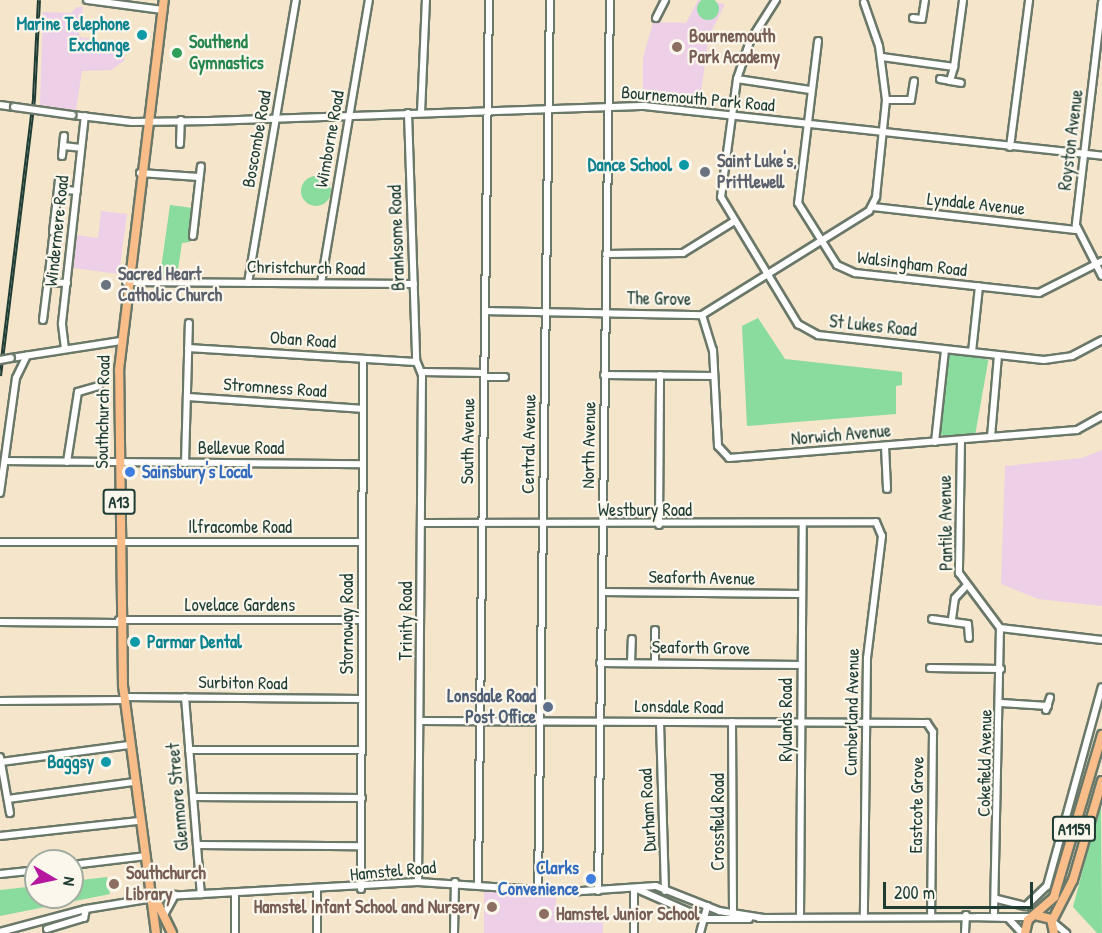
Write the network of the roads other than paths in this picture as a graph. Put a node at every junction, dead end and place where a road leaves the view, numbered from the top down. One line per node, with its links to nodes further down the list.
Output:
1 (87, 0): 16 (street)
2 (164, 0): 16 (main road, Southchurch Road / A13)
3 (296, 0): 38 (street, Boscombe Road)
4 (369, 0): 36 (street, Wimborne Road)
5 (426, 0): 34 (street)
6 (489, 0): 32 (street, South Avenue)
7 (550, 0): 31 (street, Central Avenue)
8 (610, 0): 30 (street, North Avenue)
9 (665, 0): 17 (street)
10 (776, 0): 22 (street, St Lukes Road)
11 (925, 0): 18 (street)
12 (963, 0): 21 (street)
13 (1029, 0): 46 (street)
14 (864, 1): 20 (street)
15 (1102, 2): 48 (street, Royston Avenue)
16 (163, 10): 39 (main road, Southchurch Road / A13)
17 (656, 18)
18 (913, 18)
19 (818, 41): 27 (street, Walsingham Road)
20 (882, 57): 21 (street); 28 (street)
21 (954, 67): 25 (street)
22 (737, 79): 27 (street); 37 (street, St Lukes Road)
23 (940, 79): 25 (street)
24 (914, 81): 28 (street)
25 (950, 81): 26 (street)
26 (961, 82)
27 (810, 90): 41 (street, Walsingham Road)
28 (886, 100): 42 (street)
29 (0, 105): 35 (street, Bournemouth Park Road, bridge)
30 (609, 107): 31 (street, Bournemouth Park Road); 37 (street, Bournemouth Park Road); 62 (street, North Avenue)
31 (549, 109): 32 (street, Bournemouth Park Road); 75 (street, Central Avenue)
32 (488, 110): 34 (street, Bournemouth Park Road); 74 (street, South Avenue)
33 (408, 113): 34 (street, Bournemouth Park Road); 36 (street, Bournemouth Park Road); 72 (street, Branksome Road)
34 (421, 113)
35 (85, 116): 39 (street, Bournemouth Park Road); 47 (street, Windermere Road)
36 (349, 116): 38 (street, Bournemouth Park Road); 71 (street, Wimborne Road)
37 (730, 116): 41 (street, Bournemouth Park Road); 58 (street, St Lukes Road)
38 (276, 118): 40 (street, Bournemouth Park Road); 69 (street, Boscombe Road)
39 (146, 120): 40 (street, Bournemouth Park Road); 52 (main road, Southchurch Road / A13)
40 (181, 120): 44 (street)
41 (807, 124): 42 (street, Bournemouth Park Road); 61 (street, Walsingham Road)
42 (884, 132): 46 (street, Bournemouth Park Road); 57 (street)
43 (64, 136): 45 (street)
44 (180, 144)
45 (63, 146): 47 (street); 49 (street)
46 (1010, 147): 48 (street, Bournemouth Park Road)
47 (81, 148): 56 (street, Windermere Road)
48 (1084, 154): 50 (street, Bournemouth Park Road); 59 (street, Royston Avenue)
49 (62, 156)
50 (1102, 156)
51 (201, 166): 53 (street)
52 (139, 173): 53 (street); 68 (main road, Southchurch Road / A13)
53 (199, 177): 60 (street)
54 (59, 179): 55 (street)
55 (58, 189): 56 (street); 67 (street)
56 (77, 191): 70 (street, Windermere Road)
57 (873, 207): 59 (street, Lyndale Avenue); 61 (street, The Grove)
58 (734, 222): 62 (street); 65 (street, St Lukes Road)
59 (1076, 230): 64 (street)
60 (193, 236)
61 (821, 241): 65 (street, The Grove); 73 (street, Walsingham Road)
62 (606, 254): 76 (street, North Avenue)
63 (1102, 261): 64 (street, Walsingham Road)
64 (1096, 265): 66 (street); 73 (street, Walsingham Road)
65 (767, 275): 77 (street, The Grove); 84 (street, St Lukes Road)
66 (1102, 276)
67 (48, 282): 70 (street); 78 (street)
68 (126, 282): 69 (street, Christchurch Road); 80 (main road, Southchurch Road / A13)
69 (248, 282): 71 (street, Christchurch Road)
70 (66, 283): 83 (street, Windermere Road)
71 (321, 283): 72 (street, Christchurch Road)
72 (414, 284): 90 (street, Branksome Road)
73 (979, 286): 85 (street)
74 (485, 311): 75 (street, The Grove); 92 (street, South Avenue)
75 (547, 312): 76 (street, The Grove); 116 (street, Central Avenue)
76 (605, 313): 77 (street, The Grove); 93 (street, North Avenue)
77 (702, 315): 95 (street, Norwich Avenue)
78 (43, 320)
79 (189, 323): 82 (street)
80 (121, 340): 83 (street); 107 (main road, Southchurch Road / A13)
81 (1102, 340): 87 (street, St Lukes Road)
82 (188, 348): 88 (street, Oban Road); 98 (street)
83 (65, 349): 86 (street)
84 (945, 350): 85 (street, St Lukes Road); 103 (street)
85 (972, 352): 87 (street, St Lukes Road)
86 (27, 355): 89 (street, bridge); 105 (street)
87 (998, 356): 101 (street)
88 (363, 359): 90 (street, Oban Road); 99 (street, Stornoway Road)
89 (0, 360)
90 (416, 362): 91 (street)
91 (422, 372): 92 (street); 114 (street, Trinity Road)
92 (484, 375): 96 (street); 115 (street, South Avenue)
93 (604, 375): 94 (street); 117 (street, North Avenue)
94 (660, 375): 95 (street); 118 (street)
95 (714, 376): 104 (street, Norwich Avenue)
96 (505, 377)
97 (99, 386): 106 (street)
98 (187, 397): 99 (street, Stromness Road); 108 (street)
99 (362, 409): 109 (street, Stornoway Road)
100 (1102, 416): 101 (street, Norwich Avenue)
101 (991, 436): 102 (street, Norwich Avenue)
102 (961, 440): 103 (street, Norwich Avenue); 122 (street, Pantile Avenue)
103 (935, 442): 104 (street, Norwich Avenue)
104 (885, 446): 110 (street)
105 (5, 461): 106 (street, Bellevue Road); 111 (street)
106 (67, 462): 107 (street, Bellevue Road)
107 (119, 463): 108 (street, Bellevue Road); 120 (main road, Southchurch Road / A13)
108 (185, 463): 109 (street, Bellevue Road)
109 (362, 464): 121 (street, Stornoway Road)
110 (887, 489)
111 (0, 494)
112 (868, 519): 113 (street, Westbury Road); 153 (street, Cumberland Avenue)
113 (803, 523): 118 (street, Westbury Road); 124 (street, Rylands Road)
114 (422, 524): 115 (street, Westbury Road); 148 (street, Trinity Road)
115 (482, 524): 116 (street, Westbury Road); 149 (street, South Avenue)
116 (543, 524): 117 (street, Westbury Road); 150 (street, Central Avenue)
117 (603, 525): 118 (street, Westbury Road); 123 (street, North Avenue)
118 (659, 525)
119 (0, 542): 120 (street, Ilfracombe Road)
120 (118, 542): 121 (street, Ilfracombe Road); 128 (main road, Southchurch Road / A13)
121 (362, 542): 127 (street, Stornoway Road)
122 (966, 586): 126 (street); 130 (street, Pantile Avenue)
123 (602, 592): 124 (street, Seaforth Avenue); 135 (street, North Avenue)
124 (802, 594): 138 (street, Rylands Road)
125 (932, 619): 126 (street)
126 (952, 619): 132 (street)
127 (362, 620): 128 (street, Lovelace Gardens); 144 (street, Stornoway Road)
128 (119, 621): 129 (street, Lovelace Gardens); 143 (main road, Southchurch Road / A13)
129 (0, 622)
130 (1000, 628): 134 (street); 140 (street, Cokefield Avenue)
131 (655, 630): 137 (street)
132 (969, 638)
133 (632, 639): 136 (street)
134 (1102, 640)
135 (600, 663): 136 (street, Seaforth Grove); 151 (street, North Avenue)
136 (631, 663): 137 (street, Seaforth Grove)
137 (655, 663): 138 (street, Seaforth Grove)
138 (801, 665): 155 (street, Rylands Road)
139 (930, 668): 140 (street)
140 (1001, 669): 146 (street, Cokefield Avenue)
141 (1102, 687): 190 (street)
142 (185, 698): 143 (street, Surbiton Road); 144 (street, Surbiton Road); 159 (street, Glenmore Street)
143 (124, 699): 145 (street, Surbiton Road); 158 (main road, Southchurch Road / A13)
144 (361, 699): 160 (street, Stornoway Road)
145 (0, 701)
146 (1001, 703): 147 (street); 190 (street, Cokefield Avenue)
147 (1048, 705)
148 (420, 720): 149 (street, Lonsdale Road); 176 (street, Trinity Road)
149 (479, 721): 150 (street, Lonsdale Road); 178 (street, South Avenue)
150 (541, 721): 151 (street, Lonsdale Road); 182 (street, Central Avenue)
151 (600, 721): 152 (street, Lonsdale Road); 184 (street, North Avenue)
152 (660, 722): 154 (street, Lonsdale Road); 179 (street, Durham Road)
153 (867, 722): 155 (street, Lonsdale Road); 156 (street, Lonsdale Road); 195 (street, Cumberland Avenue)
154 (732, 723): 155 (street, Lonsdale Road); 200 (street, Crossfield Road)
155 (800, 723): 201 (street, Rylands Road)
156 (933, 732): 196 (street, Eastcote Grove)
157 (1102, 735): 199 (main road, A1159)
158 (129, 745): 161 (street); 163 (main road, Southchurch Road / A13)
159 (189, 750): 160 (street); 164 (street, Glenmore Street)
160 (362, 750): 165 (street, Stornoway Road)
161 (0, 760): 166 (street)
162 (1102, 781): 203 (main road, A1159)
163 (133, 782): 166 (street); 168 (main road, Southchurch Road / A13)
164 (193, 797): 165 (street); 170 (street, Glenmore Street)
165 (362, 798): 171 (street, Stornoway Road)
166 (8, 799): 167 (street)
167 (10, 813)
168 (139, 821): 169 (street); 172 (main road, Southchurch Road / A13)
169 (0, 836)
170 (198, 845): 171 (street); 186 (street, Glenmore Street)
171 (361, 846): 180 (street, Stornoway Road)
172 (146, 856): 173 (street); 188 (main road, Southchurch Road / A13)
173 (84, 864)
174 (24, 871): 175 (street)
175 (0, 874)
176 (417, 882): 177 (street, Hamstel Road); 180 (street, Hamstel Road)
177 (455, 882): 178 (street, Hamstel Road); 210 (street)
178 (478, 883): 182 (street, Hamstel Road)
179 (666, 888): 181 (street, Hamstel Road); 189 (street, Durham Road); 191 (street, Hamstel Road)
180 (361, 889): 183 (street, Hamstel Road)
181 (634, 889): 184 (street, Hamstel Road); 189 (street, Hamstel Road); 211 (street)
182 (538, 890): 184 (street, Hamstel Road)
183 (317, 891): 185 (street, Hamstel Road); 209 (street)
184 (598, 891)
185 (235, 892): 186 (street, Hamstel Road); 208 (street)
186 (201, 894): 187 (street, Hamstel Road)
187 (175, 895): 188 (street, Hamstel Road); 193 (street)
188 (155, 897): 192 (street, Hamstel Road); 193 (main road, A13); 206 (main road, A13)
189 (663, 897): 202 (street, Hamstel Road)
190 (997, 899): 194 (street, Cokefield Avenue); 198 (street)
191 (707, 906): 200 (street, Hamstel Road); 202 (street)
192 (86, 909): 204 (street); 205 (street, Hamstel Road)
193 (165, 913): 207 (main road, A13)
194 (994, 913): 197 (street, Hamstel Road); 198 (street)
195 (864, 914): 196 (street, Hamstel Road); 201 (street, Hamstel Road)
196 (931, 914): 197 (street, Hamstel Road)
197 (966, 915): 198 (street, Hamstel Road); 213 (street)
198 (1005, 916): 199 (street, Hamstel Road); 214 (street)
199 (1034, 916): 203 (main road); 214 (main road)
200 (733, 917): 201 (street, Hamstel Road); 202 (street, Hamstel Road)
201 (800, 917)
202 (703, 918): 212 (street)
203 (1053, 922): 215 (main road); 216 (street)
204 (47, 929)
205 (5, 932)
206 (156, 933)
207 (172, 933)
208 (235, 933)
209 (317, 933)
210 (454, 933)
211 (634, 933)
212 (700, 933)
213 (965, 933)
214 (1024, 933)
215 (1054, 933)
216 (1066, 933)

